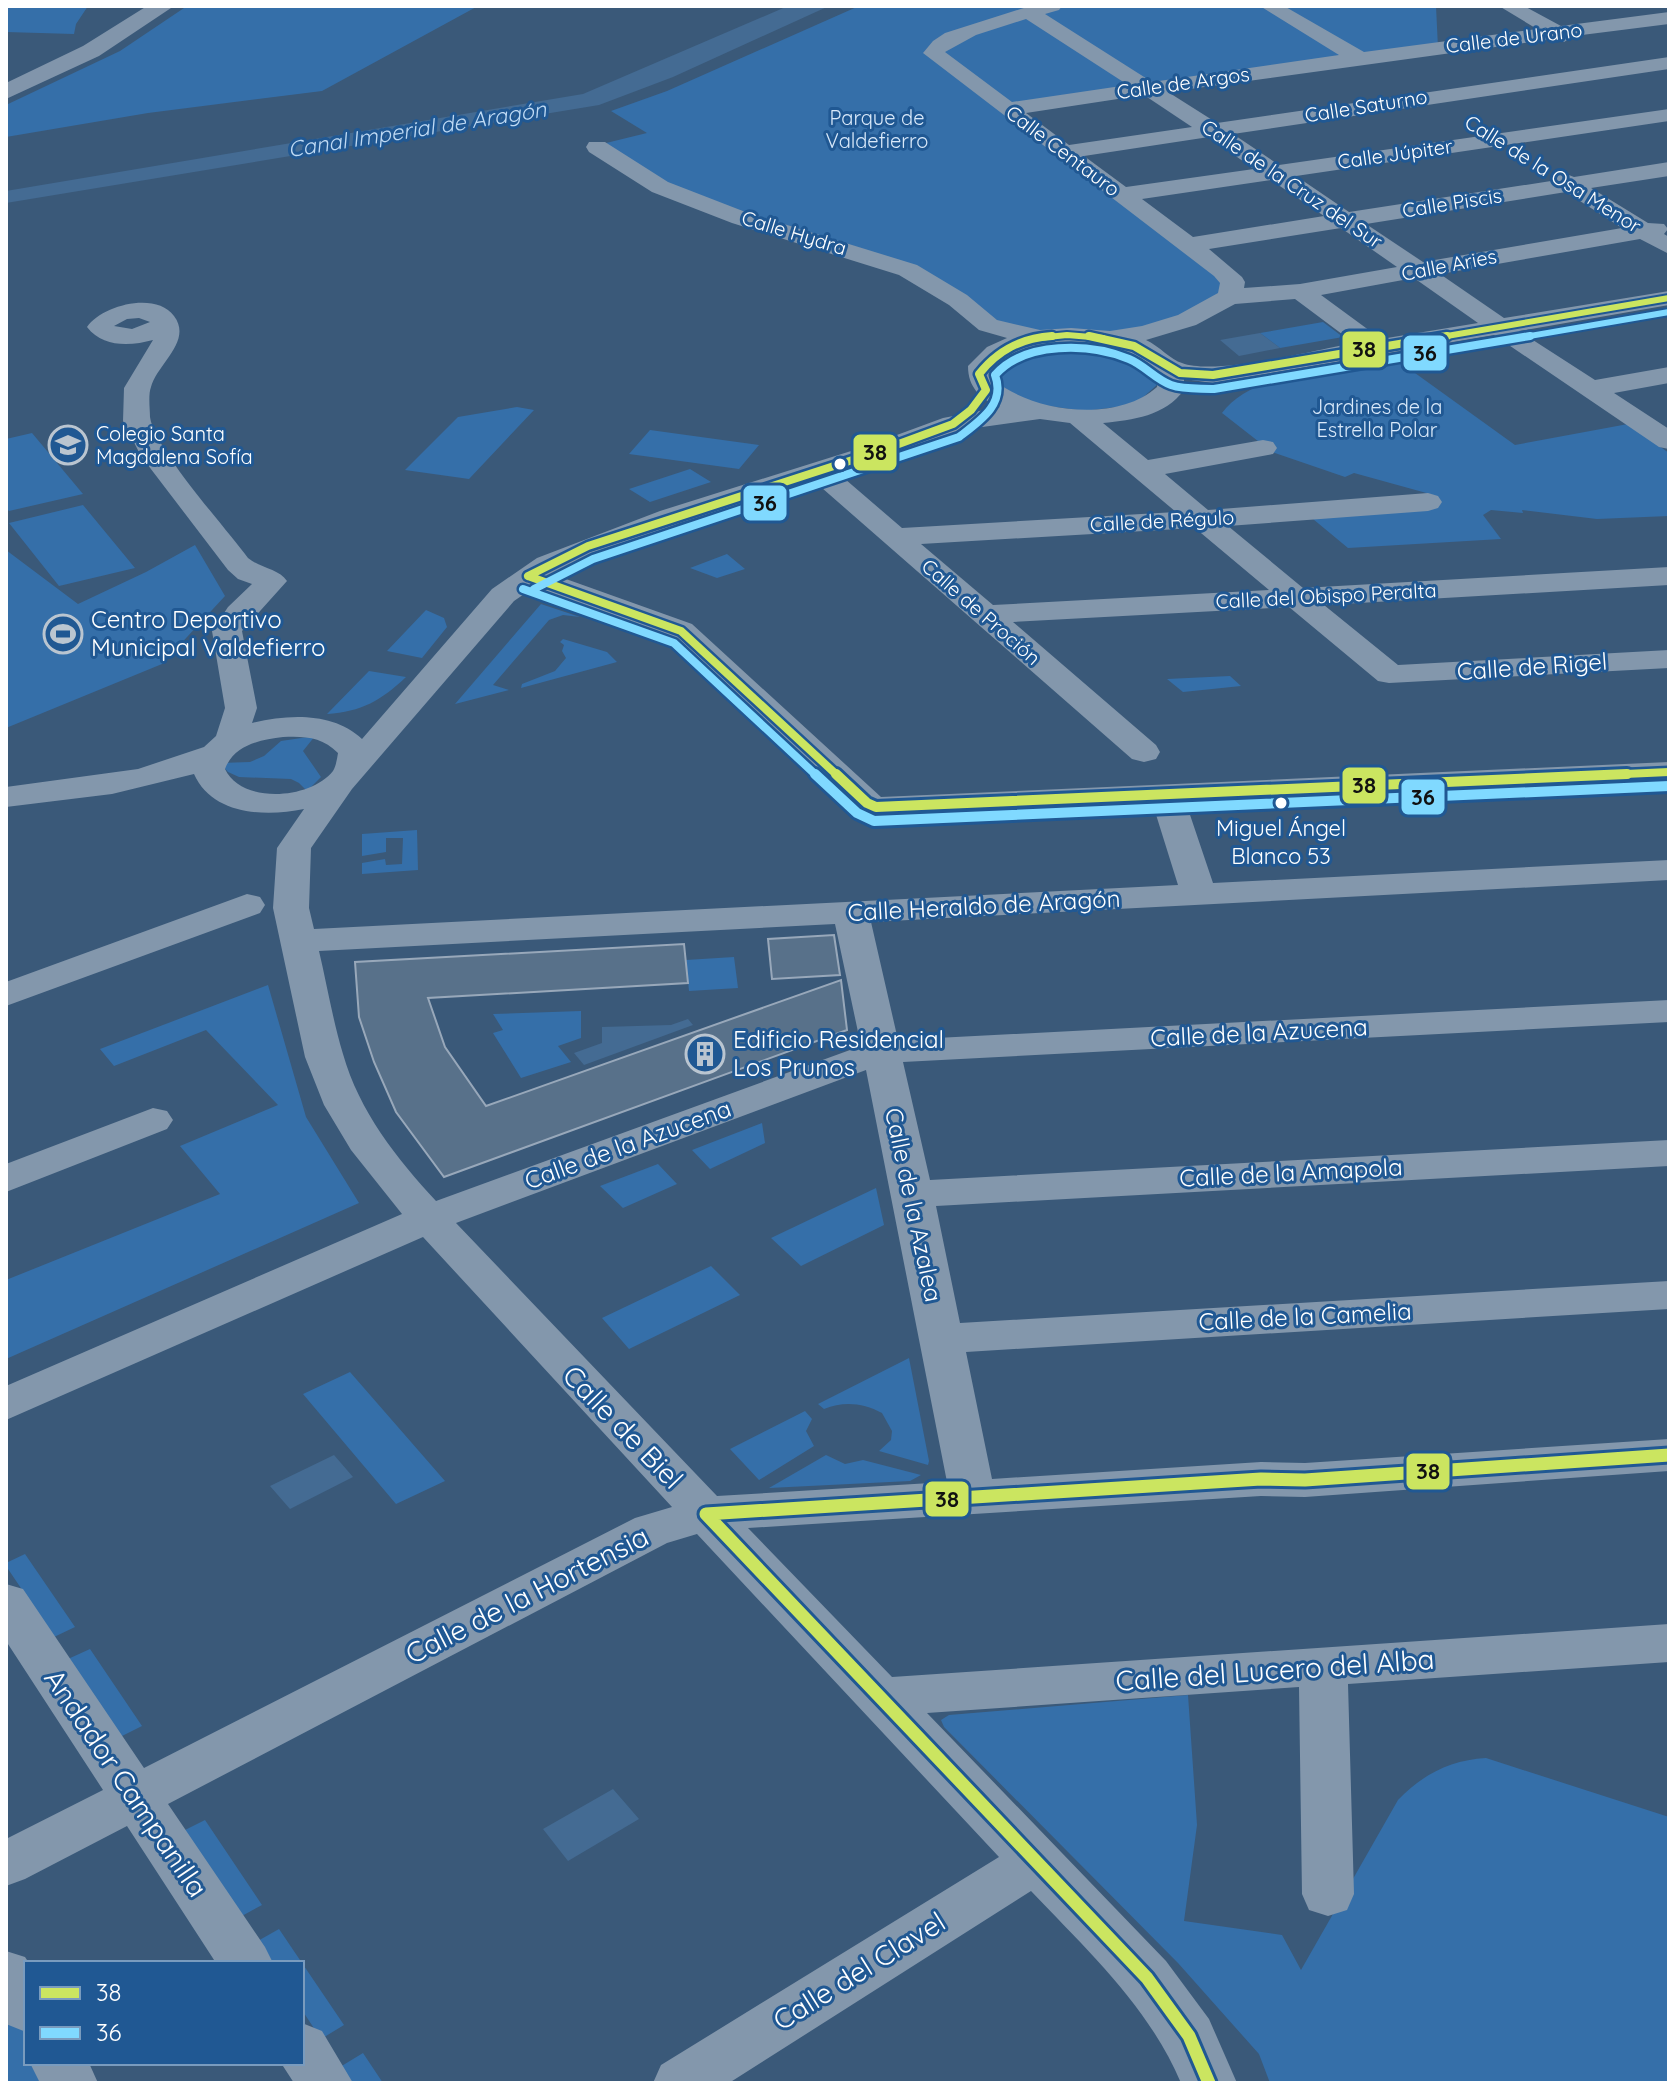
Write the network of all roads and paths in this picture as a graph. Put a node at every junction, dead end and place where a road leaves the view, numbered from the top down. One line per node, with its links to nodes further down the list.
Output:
1 (141, 6): 11 (main road)
2 (163, 6): 14 (main road)
3 (1270, 6): 8 (street, Calle de la Osa Menor)
4 (1509, 6): 7 (street)
5 (1041, 9): 13 (street, Calle de la Cruz del Sur); 16 (street, Calle Centauro)
6 (1669, 18): 7 (street, Calle de Urano)
7 (1559, 33): 8 (street, Calle de Urano); 10 (street)
8 (1360, 58): 13 (street, Calle de Argos); 15 (street, Calle de la Osa Menor)
9 (1669, 63): 10 (street, Calle Saturno)
10 (1626, 69): 12 (street); 15 (street, Calle Saturno)
11 (6, 81)
12 (1658, 86)
13 (1147, 88): 16 (street, Calle de Argos); 18 (street, Calle de la Cruz del Sur)
14 (6, 92)
15 (1426, 96): 18 (street, Calle Saturno); 19 (street, Calle de la Osa Menor)
16 (1007, 109): 21 (street, Calle Centauro)
17 (1669, 115): 19 (street, Calle Júpiter)
18 (1211, 129): 21 (street, Calle Saturno); 25 (street, Calle de la Cruz del Sur)
19 (1497, 139): 22 (street, Calle de la Osa Menor); 25 (street, Calle Júpiter)
20 (597, 147): 36 (street, Calle Hydra)
21 (1064, 152): 27 (street, Calle Centauro)
22 (1521, 154)
23 (1546, 169): 26 (street, Calle de la Osa Menor)
24 (1669, 169): 26 (street, Calle Piscis)
25 (1274, 172): 27 (street, Calle Júpiter); 28 (street, Calle de la Cruz del Sur)
26 (1570, 184): 28 (street, Calle Piscis); 29 (street, Calle de la Osa Menor)
27 (1121, 195): 30 (street, Calle Centauro)
28 (1345, 220): 30 (street, Calle Piscis); 32 (street, Calle de la Cruz del Sur)
29 (1657, 228): 31 (street, Calle de la Osa Menor); 32 (street, Calle Aries)
30 (1188, 245): 34 (street, Calle Centauro)
31 (1669, 247)
32 (1420, 270): 33 (street, Calle Aries); 38 (street, Calle de la Cruz del Sur)
33 (1300, 291): 34 (street, Calle Aries); 42 (street)
34 (1229, 297): 37 (street)
35 (1669, 298): 38 (street)
36 (988, 325): 40 (street, Calle Hydra); 43 (street)
37 (1173, 326): 41 (street); 44 (street)
38 (1499, 327): 42 (street); 46 (street, Calle de la Cruz del Sur)
39 (125, 336): 64 (street)
40 (1039, 338): 41 (street); 43 (street)
41 (1110, 339): 44 (street)
42 (1374, 346): 44 (street)
43 (996, 351): 47 (street)
44 (1164, 363): 49 (street)
45 (1669, 375): 46 (street)
46 (1591, 389): 51 (street, Calle de la Cruz del Sur)
47 (986, 390): 48 (street); 50 (street)
48 (1035, 412): 49 (street); 50 (street)
49 (1079, 417): 53 (street)
50 (953, 424): 54 (street)
51 (1669, 441)
52 (1263, 448): 53 (street)
53 (1142, 470): 56 (street)
54 (819, 471): 57 (street, Calle de Proción); 58 (street)
55 (1428, 502): 56 (street, Calle de Régulo)
56 (1201, 519): 57 (street, Calle de Régulo); 60 (street)
57 (895, 537): 61 (street, Calle de Proción)
58 (528, 576): 63 (street); 71 (street)
59 (1669, 576): 60 (street, Calle del Obispo Peralta)
60 (1295, 599): 61 (street, Calle del Obispo Peralta); 62 (street, Calle de Rigel)
61 (983, 615): 67 (street, Calle de Proción)
62 (1669, 659)
63 (411, 700): 65 (street); 69 (street)
64 (241, 708): 65 (street); 66 (street)
65 (298, 727): 66 (street); 69 (street)
66 (222, 748): 70 (street); 72 (street)
67 (1144, 752)
68 (1669, 772): 71 (street)
69 (346, 777): 72 (street); 74 (street)
70 (134, 782): 72 (street); 73 (street)
71 (1166, 794): 76 (street)
72 (234, 795): 74 (street)
73 (6, 797)
74 (294, 848): 79 (street, Calle de Biel)
75 (1669, 870): 76 (street, Calle Heraldo de Aragón)
76 (1199, 894): 78 (street, Calle Heraldo de Aragón)
77 (247, 905): 80 (street)
78 (851, 914): 79 (street, Calle Heraldo de Aragón); 82 (street, Calle de la Azalea)
79 (299, 941): 87 (street, Calle de Biel)
80 (6, 995)
81 (1669, 1011): 82 (street, Calle de la Azucena)
82 (880, 1052): 86 (street, Calle de la Azalea); 87 (street, Calle de la Azucena)
83 (153, 1120): 85 (street)
84 (1669, 1153): 86 (street, Calle de la Amapola)
85 (6, 1179)
86 (913, 1194): 89 (street, Calle de la Azalea)
87 (429, 1218): 90 (street, Calle de la Azucena); 93 (street, Calle de Biel)
88 (1669, 1295): 89 (street, Calle de la Camelia)
89 (942, 1339): 92 (street, Calle de la Azalea)
90 (6, 1404)
91 (1669, 1455): 92 (street, Calle de la Hortensia)
92 (973, 1497): 93 (street, Calle de la Hortensia)
93 (706, 1514): 97 (street, Calle de Biel); 98 (street, Calle de la Hortensia)
94 (6, 1602): 98 (street, Andador Campanilla)
95 (1669, 1643): 96 (street, Calle del Lucero del Alba)
96 (1323, 1666): 97 (street, Calle del Lucero del Alba); 101 (street)
97 (881, 1697): 99 (street, Calle de Biel)
98 (135, 1797): 100 (street, Calle de la Hortensia); 102 (street, Andador Campanilla)
99 (1037, 1860): 109 (street, Calle del Clavel); 110 (street, Calle de Biel)
100 (6, 1864)
101 (1328, 1894)
102 (245, 1961)
103 (6, 1974): 104 (street)
104 (24, 2005)
105 (304, 2051): 108 (street)
106 (59, 2065): 107 (street)
107 (70, 2083)
108 (325, 2083)
109 (681, 2083)
110 (1209, 2083)

